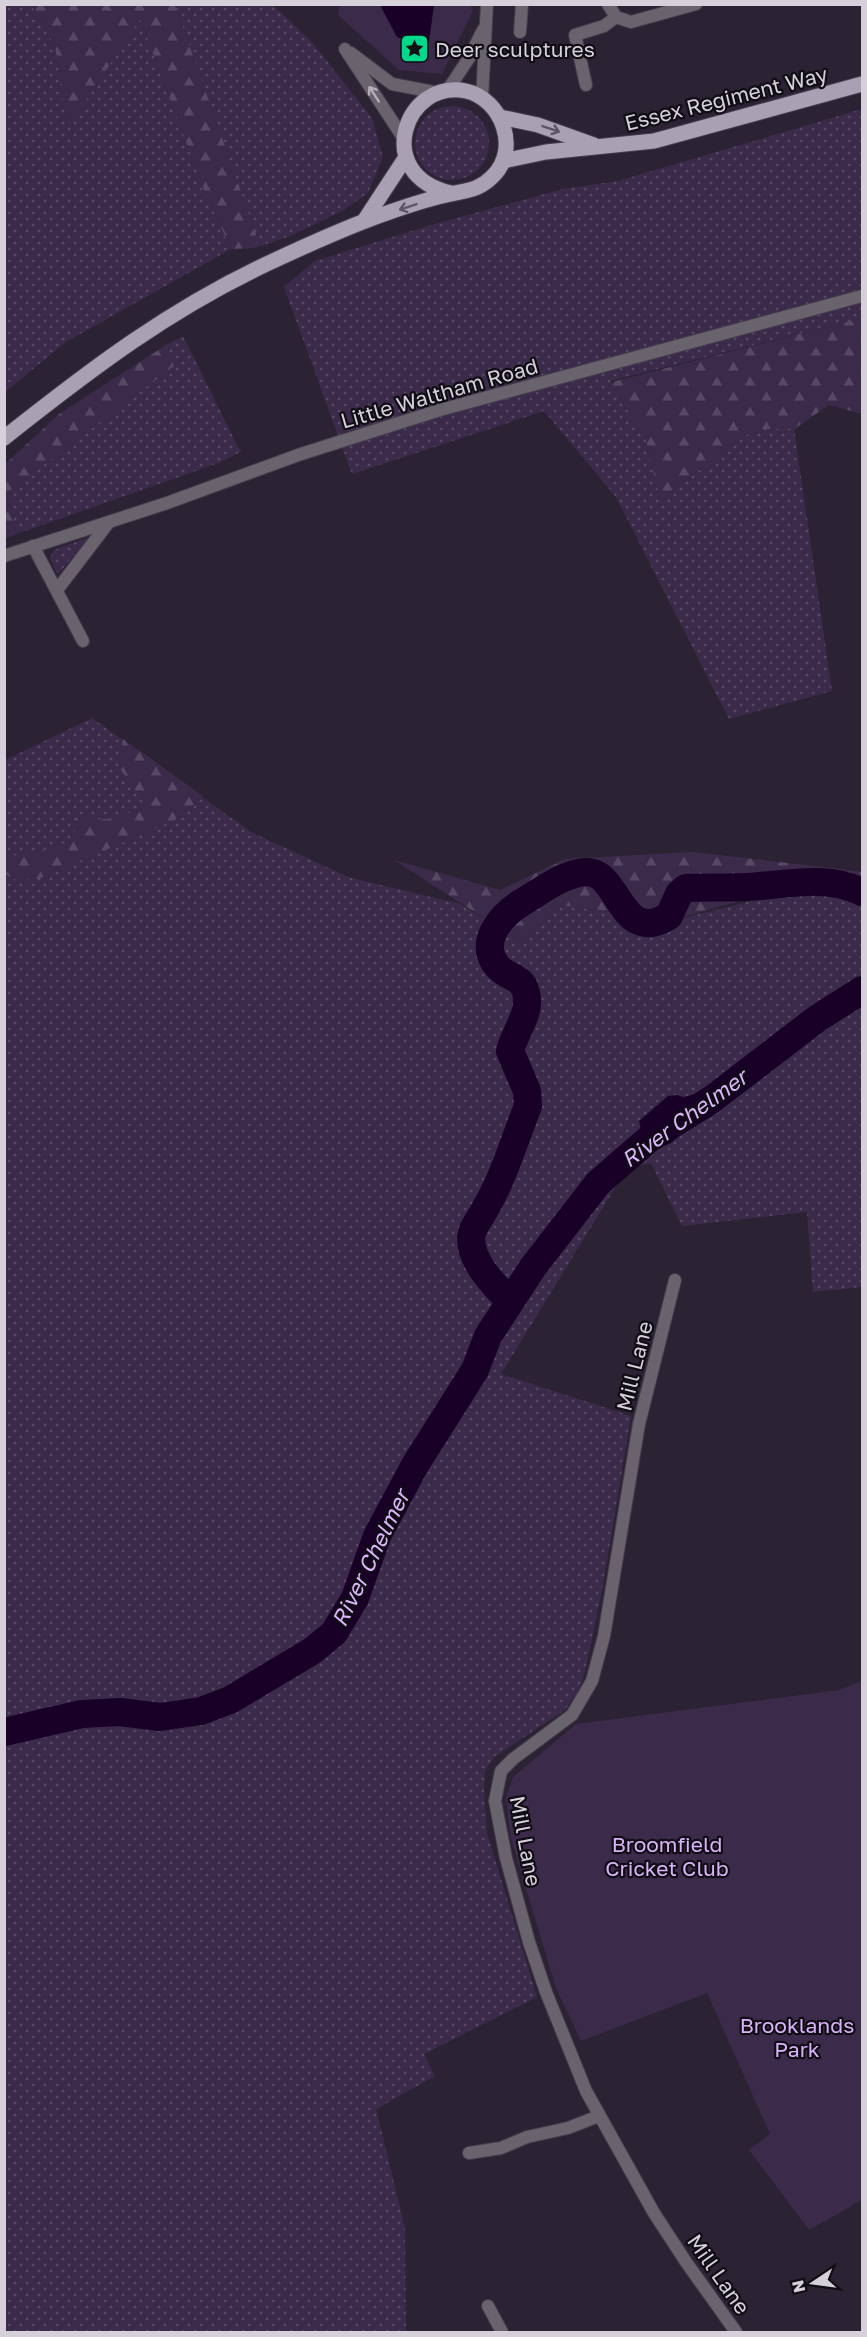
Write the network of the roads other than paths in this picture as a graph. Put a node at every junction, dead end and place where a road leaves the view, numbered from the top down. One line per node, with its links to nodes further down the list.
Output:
1 (487, 4): 6 (street)
2 (522, 4): 7 (street)
3 (608, 4): 5 (street)
4 (696, 4): 5 (street)
5 (616, 17): 9 (street)
6 (486, 24): 10 (street); 11 (street)
7 (520, 32)
8 (862, 84): 14 (main road, Essex Regiment Way)
9 (586, 85)
10 (443, 92): 11 (main road); 13 (main road); 13 (street, one-way to 10)
11 (482, 98): 12 (main road)
12 (500, 117): 14 (main road, Essex Regiment Way, one-way to 14); 16 (main road)
13 (404, 140): 15 (main road)
14 (600, 147): 16 (main road, Essex Regiment Way)
15 (406, 157): 17 (main road); 18 (main road)
16 (503, 161): 17 (main road)
17 (451, 194): 18 (main road, one-way to 18)
18 (364, 221): 20 (main road)
19 (862, 296): 21 (street, Little Waltham Road)
20 (4, 438)
21 (109, 522): 22 (street, Little Waltham Road); 24 (street)
22 (33, 546): 23 (street, Little Waltham Road); 24 (street)
23 (4, 556)
24 (57, 590): 25 (street)
25 (83, 641)
26 (675, 1280): 27 (street, Mill Lane)
27 (599, 2116): 28 (street); 31 (street, Mill Lane)
28 (469, 2153)
29 (488, 2306): 30 (street)
30 (502, 2332)
31 (736, 2332)

